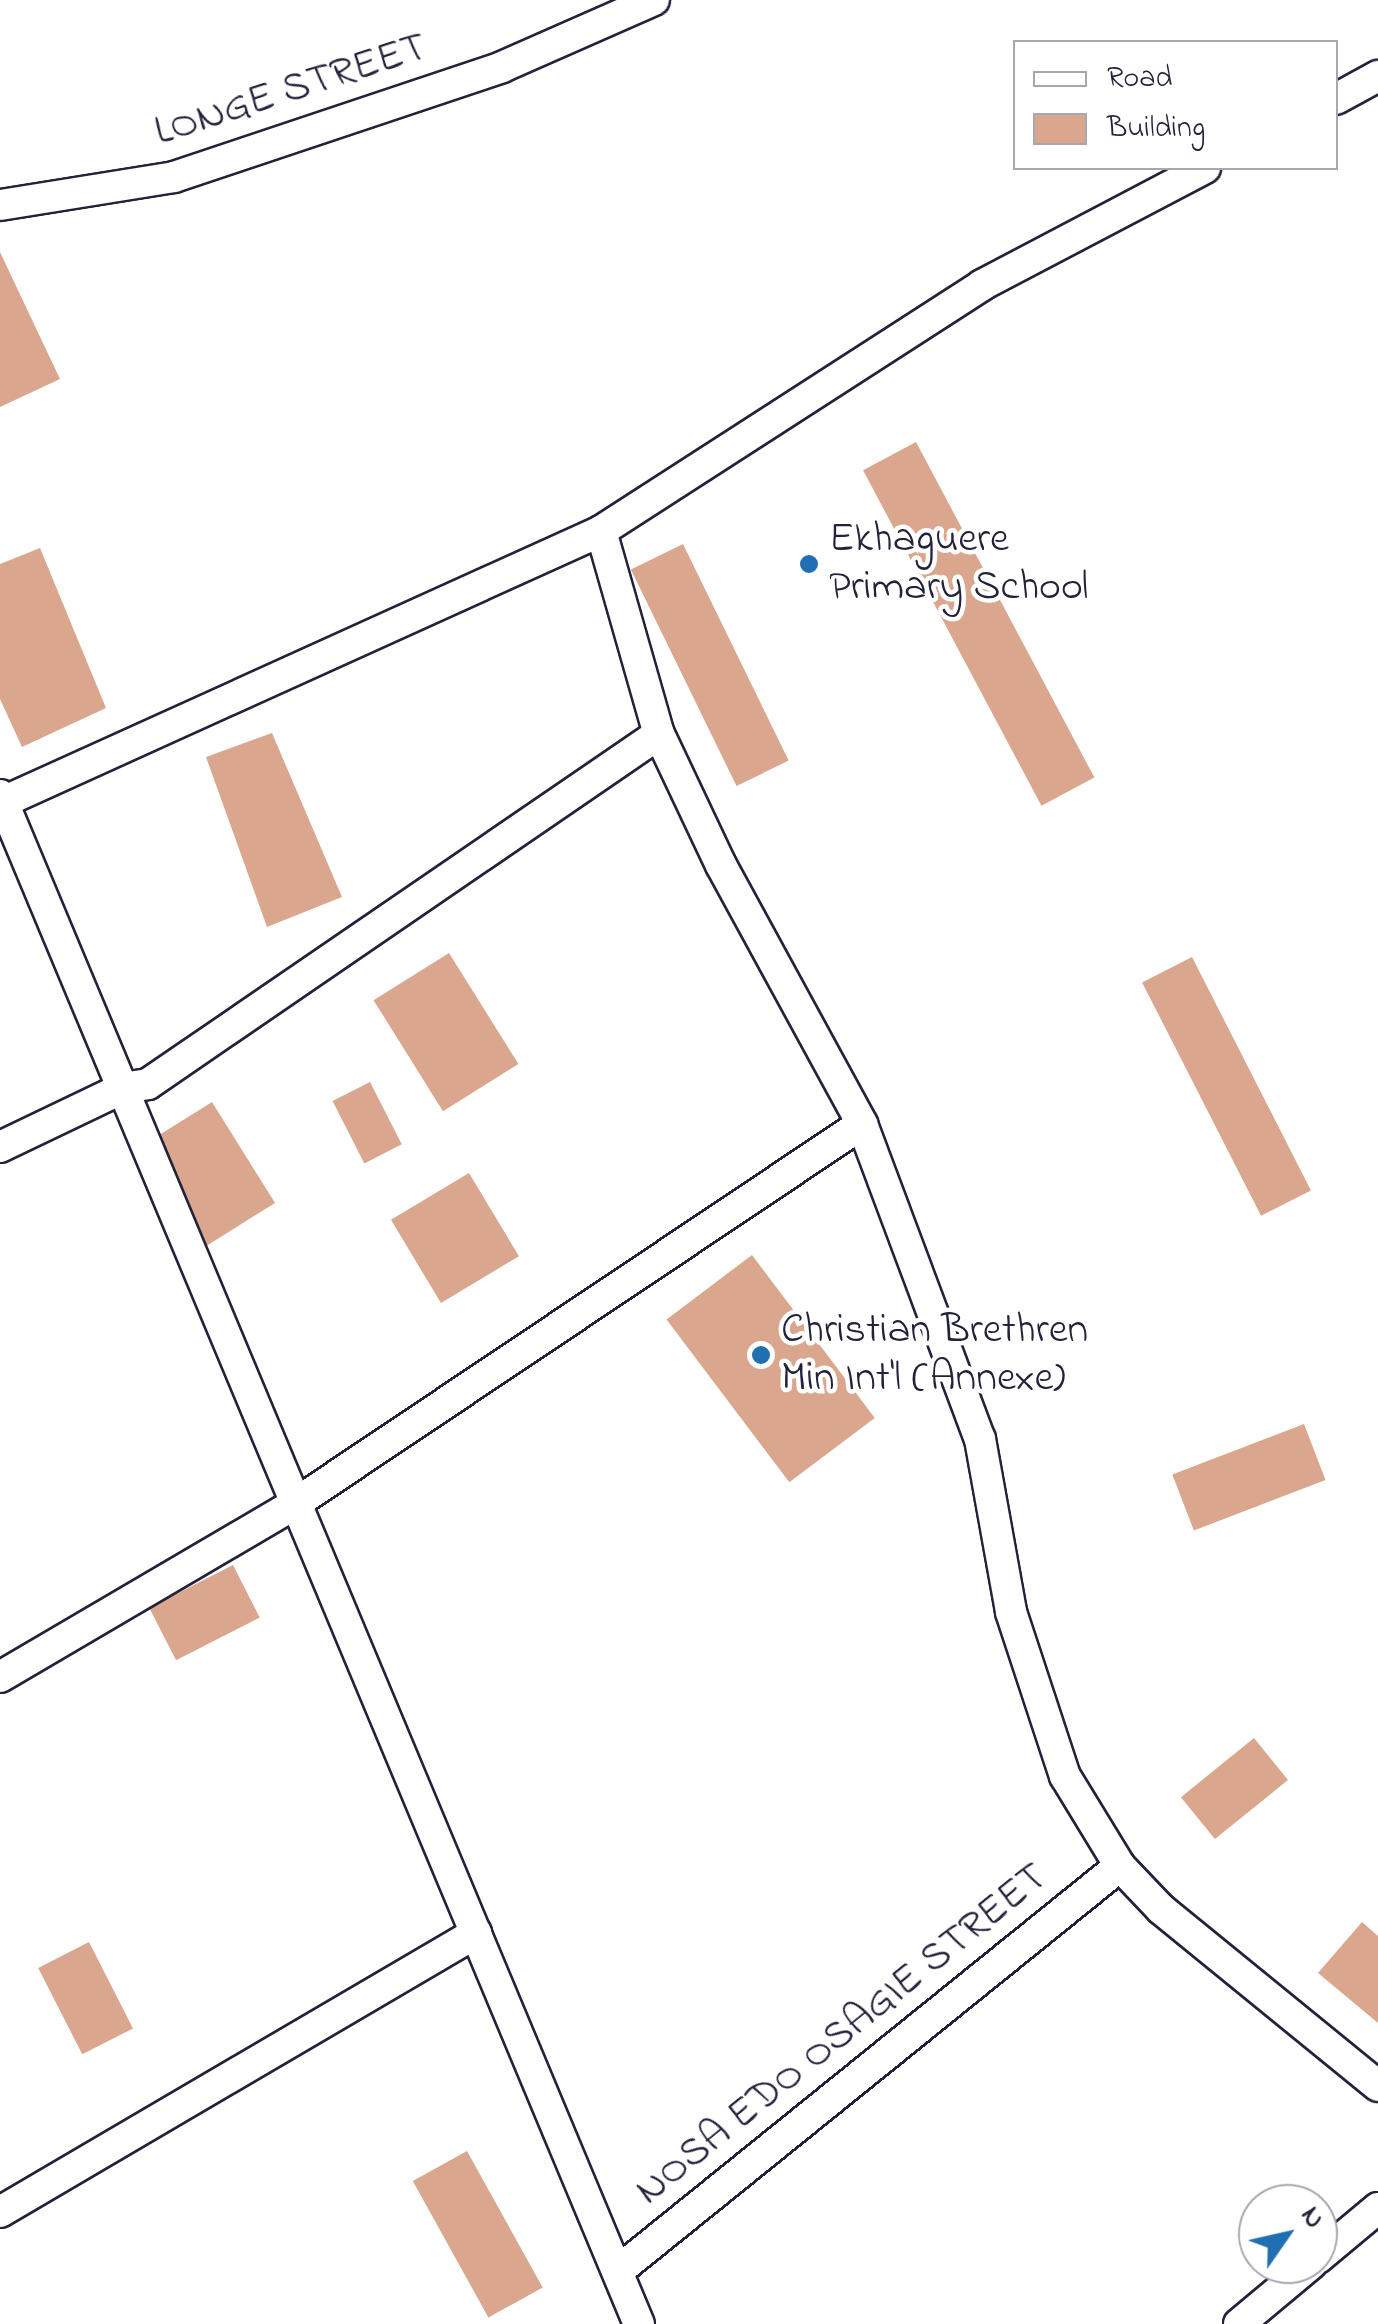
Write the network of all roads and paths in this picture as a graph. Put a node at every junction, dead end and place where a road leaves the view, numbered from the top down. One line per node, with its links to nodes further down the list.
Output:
1 (654, 0): 5 (street, LONGE STREET)
2 (1378, 76): 3 (street)
3 (1338, 98)
4 (1201, 170): 6 (street)
5 (0, 205)
6 (601, 531): 7 (street); 8 (street)
7 (660, 734): 9 (street); 10 (street)
8 (2, 799): 9 (street)
9 (123, 1088): 11 (street); 12 (street)
10 (862, 1124): 12 (street); 14 (street)
11 (0, 1147)
12 (296, 1502): 13 (street); 15 (street)
13 (0, 1677)
14 (1120, 1866): 16 (street); 20 (street, NOSA EDO OSAGIE STREET)
15 (476, 1932): 18 (street); 20 (street)
16 (1378, 2086)
17 (1378, 2208): 19 (street)
18 (0, 2212)
19 (1338, 2241)
20 (618, 2271): 22 (street)
21 (1287, 2284): 23 (street)
22 (639, 2324)
23 (1239, 2324)

